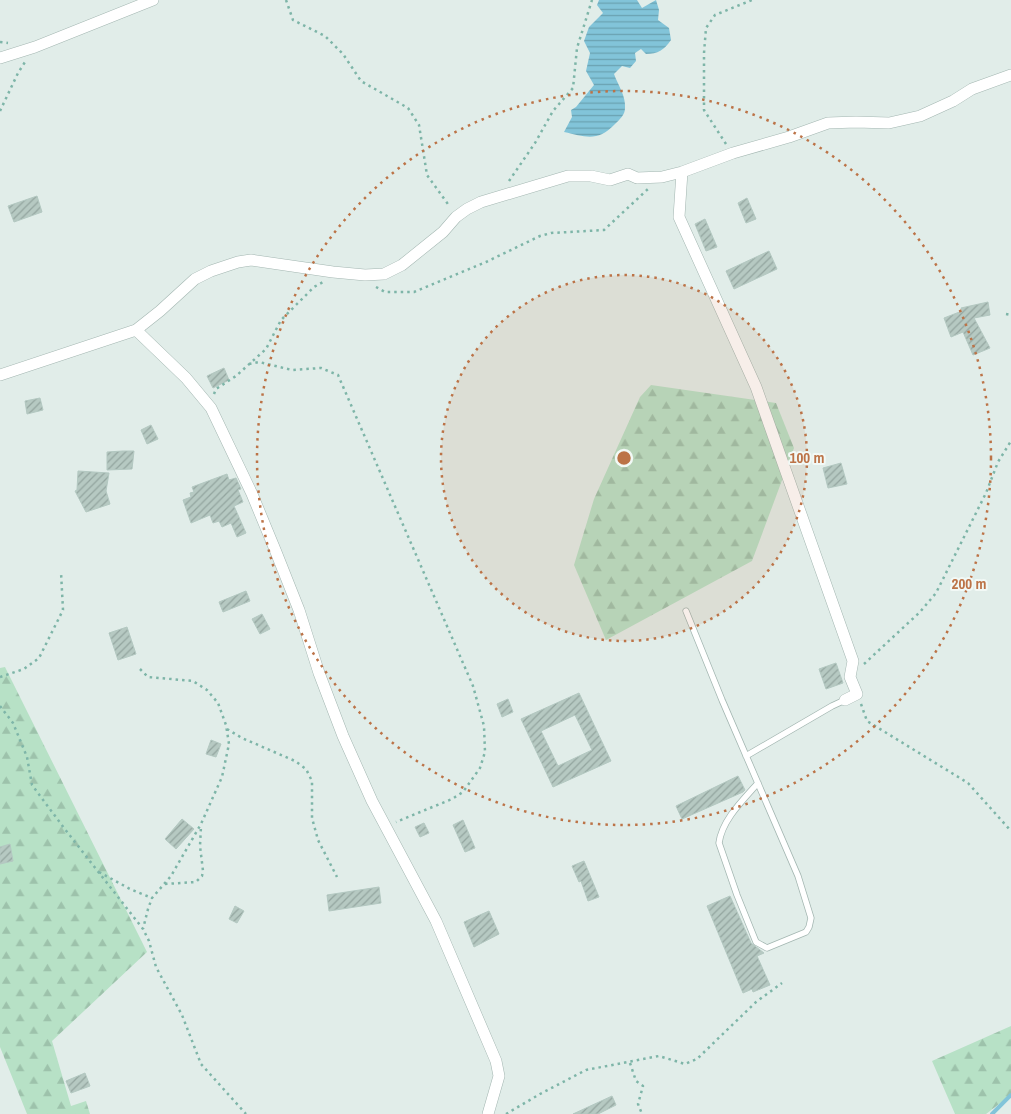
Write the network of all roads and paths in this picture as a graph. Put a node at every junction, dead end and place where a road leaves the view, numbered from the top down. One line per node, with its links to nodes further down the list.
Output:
1 (153, 0): 5 (street)
2 (286, 0): 13 (path)
3 (592, 0): 12 (path)
4 (752, 0): 9 (path)
5 (36, 47): 6 (street); 8 (path)
6 (0, 58)
7 (1011, 75): 9 (street)
8 (0, 111)
9 (733, 153): 10 (street)
10 (682, 172): 11 (street); 27 (street)
11 (662, 177): 12 (street); 15 (path)
12 (499, 196): 13 (street)
13 (456, 217): 18 (street)
14 (323, 282): 19 (path)
15 (370, 284)
16 (1006, 314): 17 (path)
17 (1011, 315)
18 (136, 330): 20 (street); 21 (street)
19 (249, 364): 21 (path); 35 (path)
20 (0, 375)
21 (211, 408): 35 (street)
22 (1011, 441): 27 (path)
23 (61, 572): 26 (path)
24 (686, 610): 32 (lane)
25 (140, 669): 31 (path)
26 (0, 677)
27 (850, 677): 28 (street)
28 (857, 694): 29 (street); 36 (path)
29 (844, 700): 32 (lane)
30 (0, 706): 37 (path)
31 (227, 729): 34 (path); 38 (path)
32 (746, 756): 33 (lane)
33 (758, 783): 33 (lane)
34 (201, 824): 39 (path); 39 (path)
35 (386, 825): 45 (street)
36 (1011, 832)
37 (98, 871): 40 (path); 41 (path)
38 (337, 877)
39 (165, 884): 40 (path)
40 (152, 898): 41 (path)
41 (143, 929): 44 (path)
42 (782, 982): 43 (path)
43 (630, 1063): 46 (path); 47 (path)
44 (246, 1114)
45 (488, 1114)
46 (506, 1114)
47 (642, 1114)

